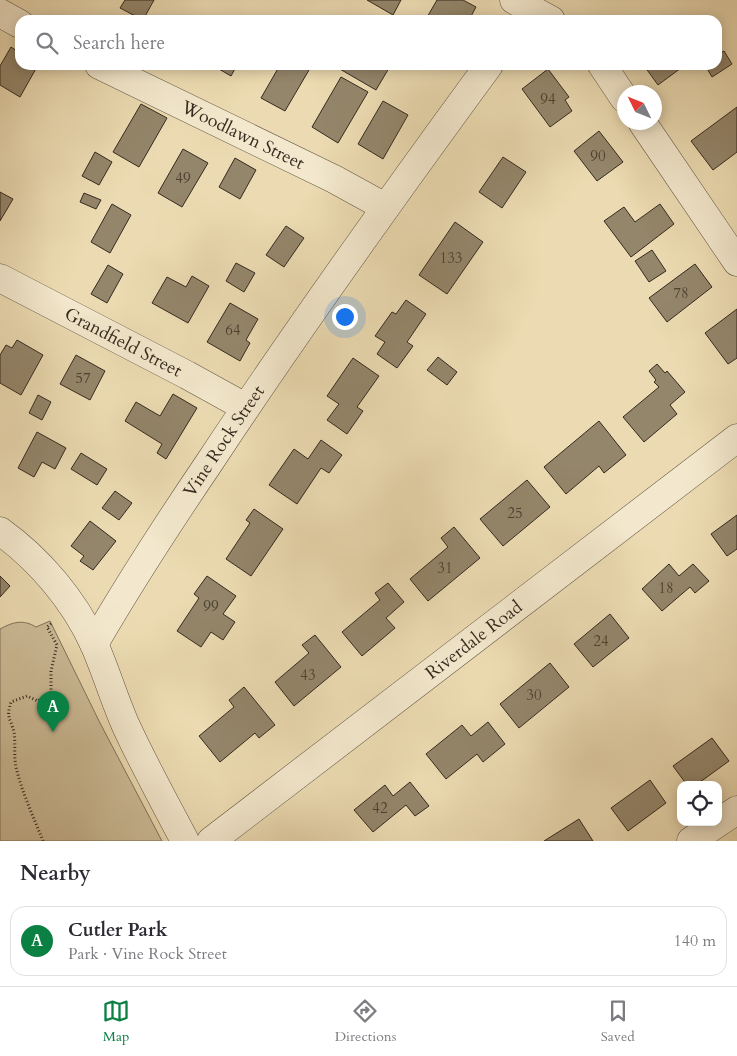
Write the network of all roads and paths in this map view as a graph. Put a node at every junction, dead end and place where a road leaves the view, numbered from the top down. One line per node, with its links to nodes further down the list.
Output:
1 (0, 13): 2 (street)
2 (15, 21)
3 (109, 70): 8 (street, Woodlawn Street)
4 (485, 70): 8 (street, Vine Rock Street)
5 (605, 70): 6 (street)
6 (617, 87)
7 (647, 130): 9 (street)
8 (385, 207): 11 (street, Vine Rock Street)
9 (737, 262)
10 (0, 278): 11 (street, Grandfield Street)
11 (245, 408): 15 (street, Vine Rock Street)
12 (737, 438): 19 (street, Riverdale Road)
13 (0, 531): 15 (street)
14 (53, 623): 17 (path)
15 (94, 644): 18 (street)
16 (737, 810): 20 (street)
17 (43, 841)
18 (185, 841)
19 (210, 841)
20 (691, 841)

